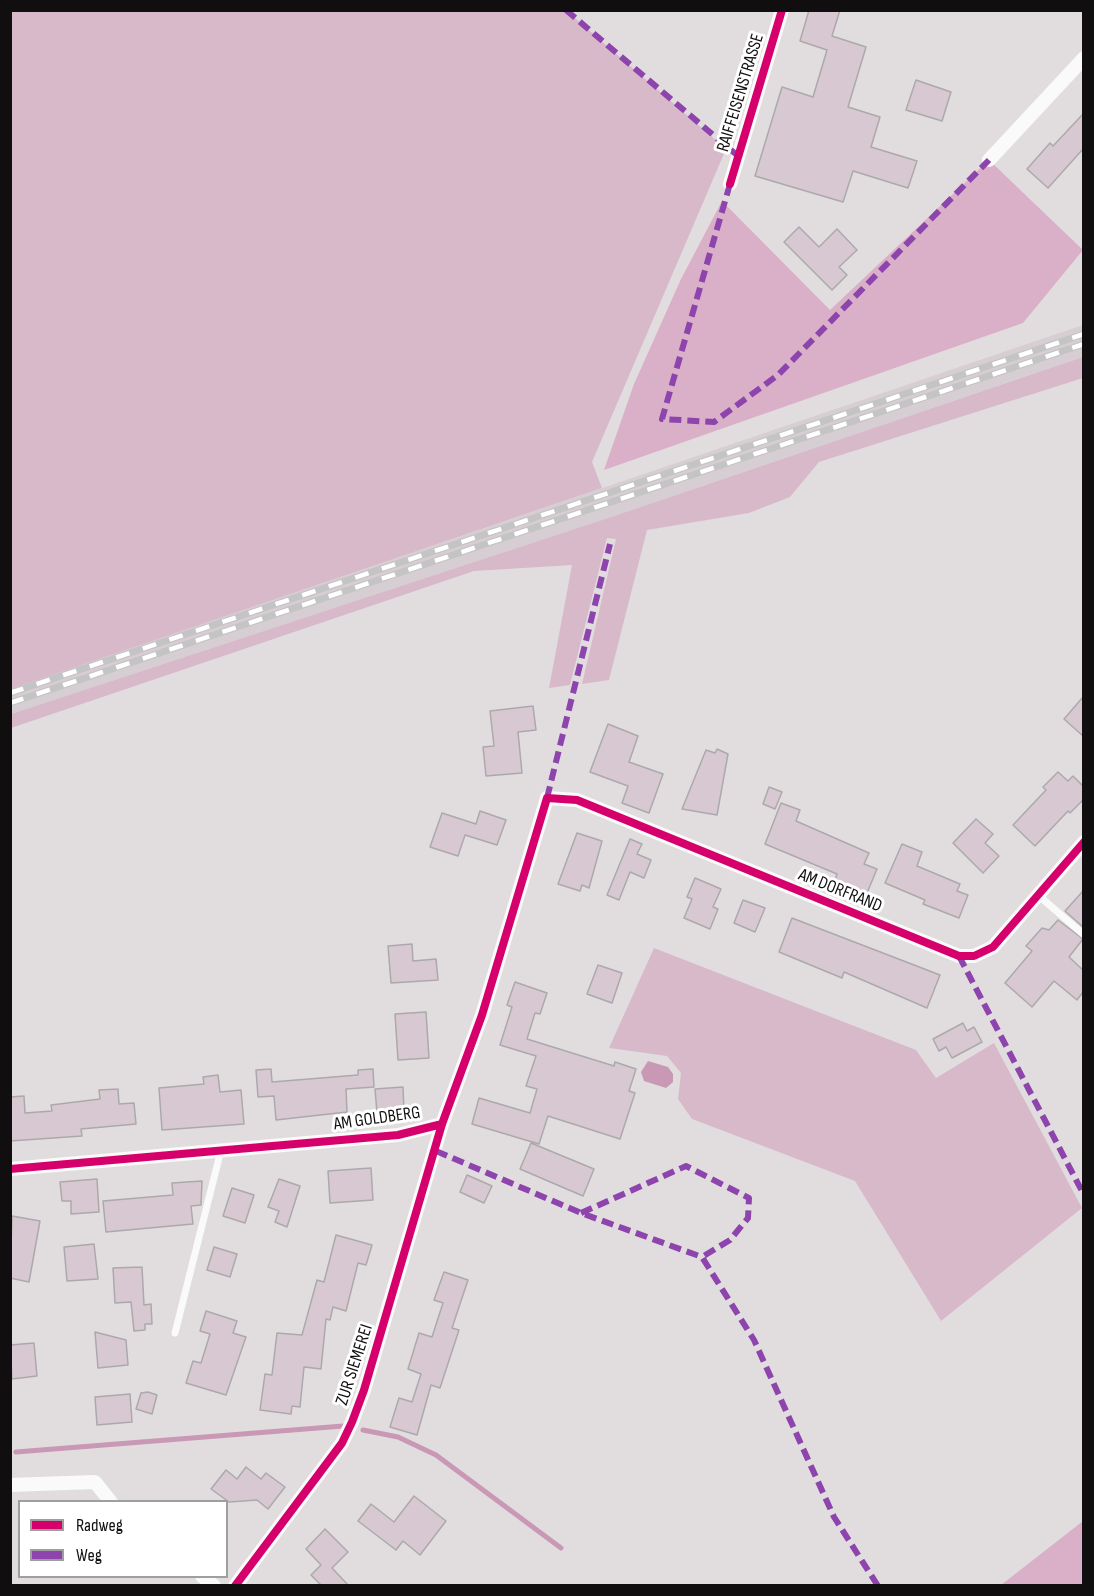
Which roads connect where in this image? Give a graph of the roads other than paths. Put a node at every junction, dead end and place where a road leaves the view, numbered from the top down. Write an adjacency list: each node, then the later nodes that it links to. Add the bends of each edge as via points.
1 (782, 10): 4 (street, RAIFFEISENSTRASSE)
2 (1083, 58): 3 (street)
3 (989, 160)
4 (730, 184)
5 (547, 798): 7 (street, AM DORFRAND, via 577,800 959,956 974,956 993,947); 9 (street, AM GOLDBERG, via 483,1014)
6 (1083, 842): 7 (street, AM DORFRAND)
7 (1038, 895): 8 (lane)
8 (1083, 934)
9 (442, 1124): 10 (street, AM GOLDBERG, via 398,1135); 15 (street, ZUR SIEMEREI, via 352,1422 336,1451)
10 (221, 1150): 11 (street, AM GOLDBERG); 12 (lane)
11 (10, 1169)
12 (175, 1333)
13 (10, 1485): 14 (street, via 95,1482)
14 (109, 1500)
15 (235, 1586)

